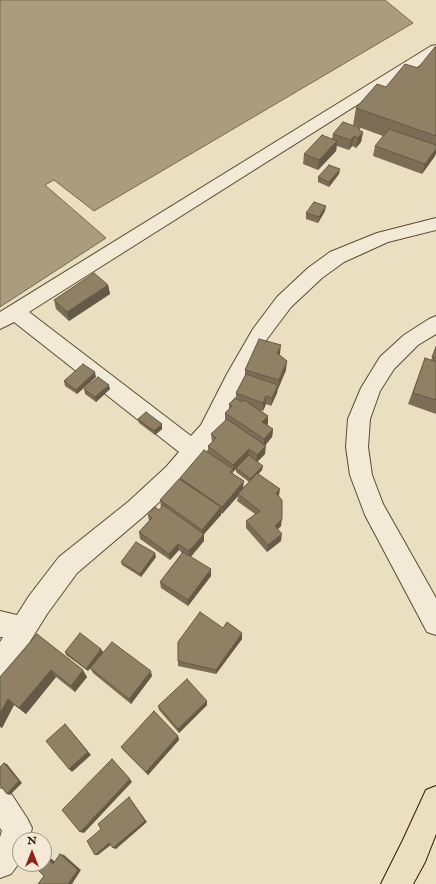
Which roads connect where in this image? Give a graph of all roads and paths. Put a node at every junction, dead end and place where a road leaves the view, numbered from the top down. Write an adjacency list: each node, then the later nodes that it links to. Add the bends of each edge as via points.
1 (436, 49): 3 (street)
2 (436, 224): 5 (street, via 383,237 337,257 315,273 284,302 260,334 209,431)
3 (7, 317): 5 (street)
4 (436, 324): 6 (street, via 411,340 387,363 371,388 359,419 357,447 361,475 373,508)
5 (194, 450): 7 (street, via 174,474 136,509 68,565 38,605)
6 (436, 623)
7 (11, 627): 8 (street)
8 (0, 666)
9 (436, 800): 12 (main road, via 414,851)
10 (0, 802): 11 (street, via 17,828 12,848)
11 (0, 863)
12 (396, 884)

